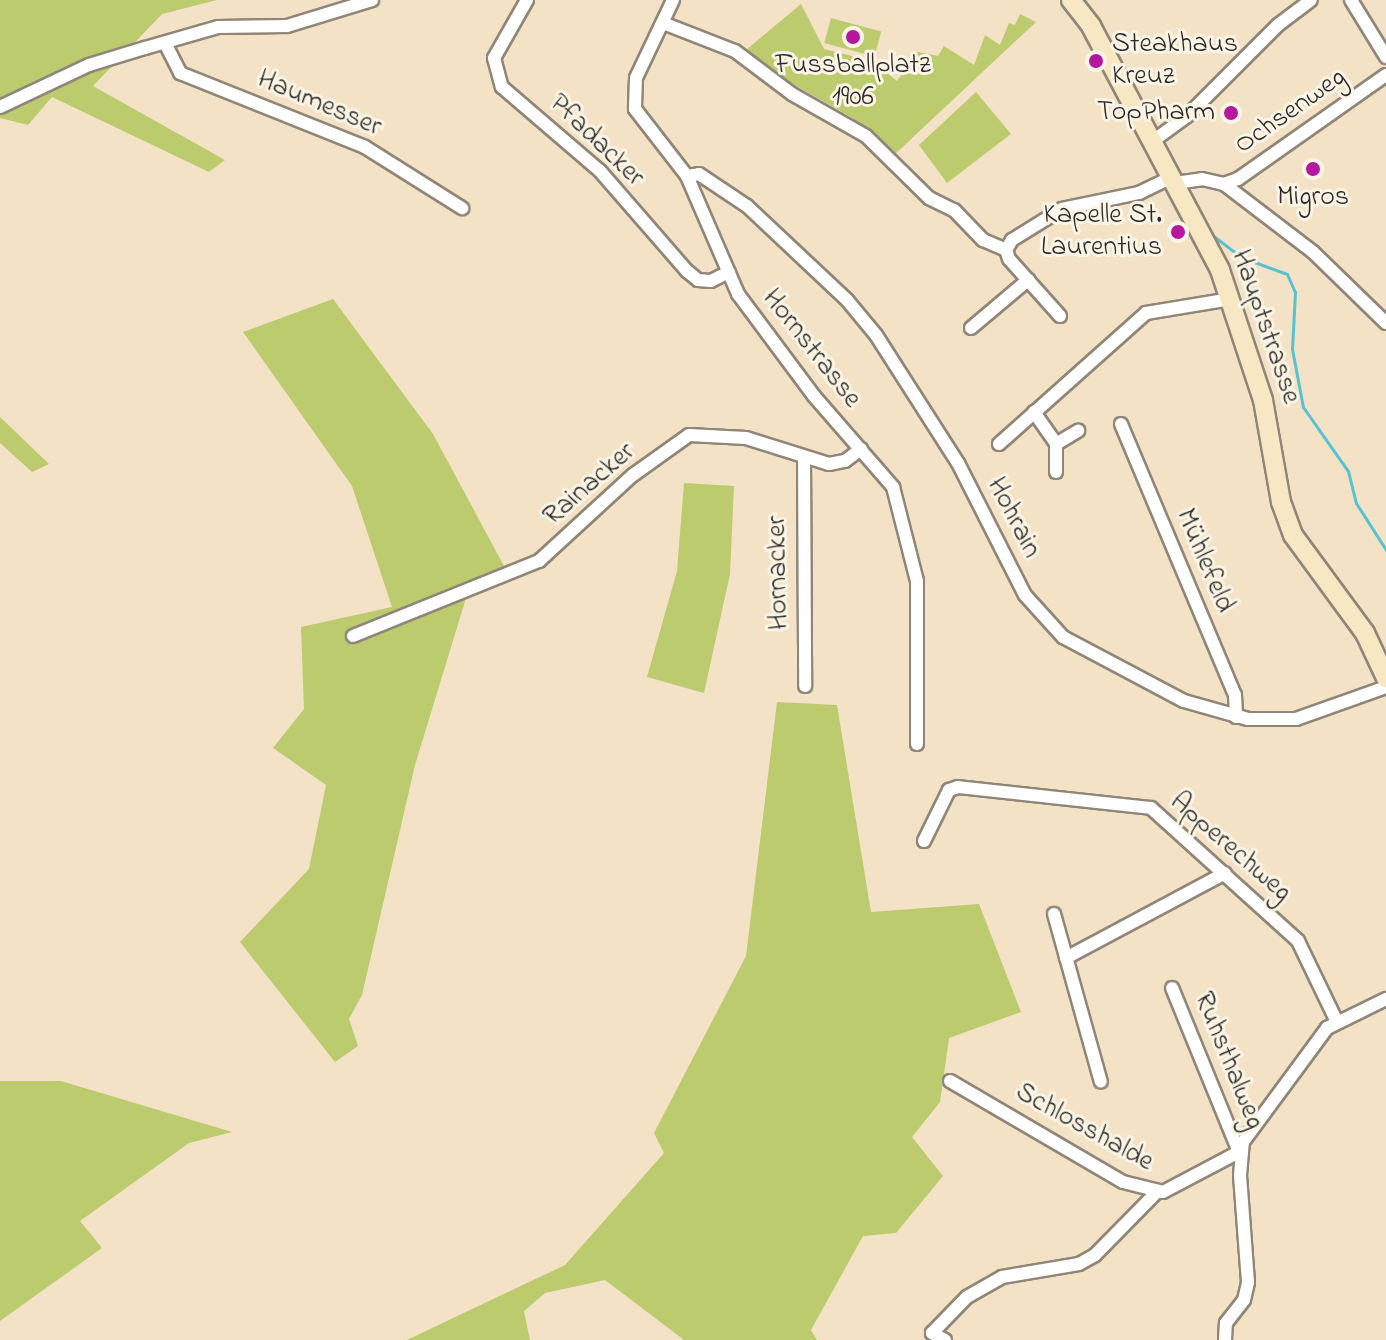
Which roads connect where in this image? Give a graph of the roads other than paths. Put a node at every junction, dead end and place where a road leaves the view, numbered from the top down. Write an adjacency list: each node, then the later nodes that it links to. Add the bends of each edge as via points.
1 (372, 0): 8 (street, via 287,26 218,27)
2 (527, 0): 18 (street, Pfadacker, via 494,58 502,87 600,171 698,280 711,281)
3 (673, 0): 7 (street, Hornstrasse)
4 (1071, 0): 12 (main road, Hauptstrasse, via 1091,26)
5 (1311, 0): 12 (street)
6 (1351, 0): 9 (street)
7 (663, 23): 13 (street, Hornstrasse, via 636,78 635,109); 17 (street, via 735,51 792,94 866,136 921,191 954,210 983,240)
8 (165, 43): 11 (street, via 89,65); 16 (street, Haumesser, via 180,73 365,147)
9 (1386, 57)
10 (1386, 75): 15 (street, Ochsenweg)
11 (0, 107)
12 (1153, 141): 14 (main road, Hauptstrasse)
13 (687, 176): 18 (street, Hornstrasse); 36 (street, Hohrain, via 699,174 747,206 847,300 876,335 958,463 1025,595 1053,627 1184,701)
14 (1173, 180): 15 (street, Ochsenweg); 17 (street, via 1062,209 1012,240); 20 (main road, Hauptstrasse)
15 (1224, 184): 22 (street, via 1313,252)
16 (462, 208)
17 (1006, 250): 19 (street)
18 (729, 272): 29 (street, Hornstrasse, via 770,339)
19 (1028, 280): 21 (street); 23 (street)
20 (1231, 299): 24 (street, via 1146,313); 33 (main road, Hauptstrasse, via 1266,413 1286,519 1297,543 1365,633)
21 (1060, 316)
22 (1386, 323)
23 (971, 328)
24 (1034, 412): 27 (street); 28 (street)
25 (1121, 424): 36 (street, Mühlefeld, via 1235,695)
26 (1078, 431): 28 (street)
27 (999, 444)
28 (1056, 444): 31 (street)
29 (861, 449): 30 (street, Rainacker, via 845,461 829,464); 37 (street, Hornstrasse, via 893,487 917,581)
30 (804, 458): 32 (street, Rainacker, via 746,438 689,435 633,475 539,561); 34 (street, Hornacker)
31 (1056, 472)
32 (353, 636)
33 (1386, 678)
34 (805, 686)
35 (1386, 687): 36 (street, Hohrain, via 1296,719)
36 (1236, 717)
37 (917, 744)
38 (924, 841): 39 (street, Apperechweg, via 949,790 958,787 1135,805 1165,818)
39 (1225, 873): 41 (street); 44 (street, Apperechweg, via 1302,948)
40 (1054, 914): 41 (street)
41 (1066, 958): 46 (street)
42 (1172, 988): 47 (street, Ruhsthalweg)
43 (1386, 999): 44 (street)
44 (1336, 1020): 47 (street)
45 (950, 1081): 48 (street, Schlosshalde, via 1123,1182)
46 (1101, 1082)
47 (1239, 1152): 48 (street, Schlosshalde); 50 (street, Ruhsthalweg, via 1248,1282 1244,1300 1226,1323)
48 (1156, 1193): 49 (street, via 1095,1255 1079,1264 988,1284 932,1333)
49 (945, 1340)
50 (1225, 1340)

